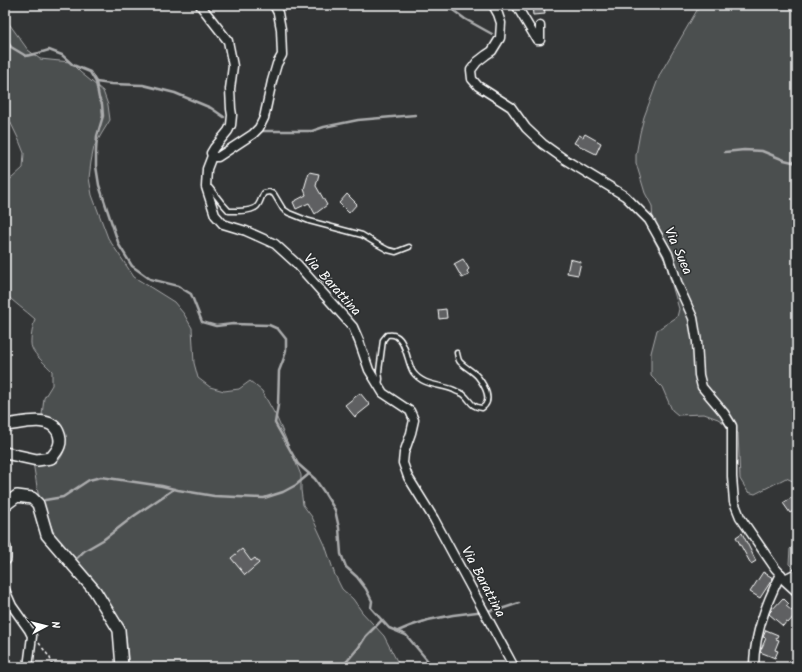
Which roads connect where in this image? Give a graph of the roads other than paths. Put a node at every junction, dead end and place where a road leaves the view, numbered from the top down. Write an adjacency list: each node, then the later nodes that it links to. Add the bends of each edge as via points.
1 (200, 5): 6 (street, Via Barattina, via 228,41 233,66 230,89 231,125 214,148)
2 (274, 5): 6 (street, via 281,29 282,55 272,81 264,118 259,128 246,139 218,157)
3 (492, 5): 17 (street, Via Suea, via 501,24 500,38 492,50 471,70 472,79 478,86 511,107 526,128 543,144 625,196 649,220 668,254 693,318 702,387 732,426 734,502 740,517 774,568)
4 (516, 5): 5 (street, via 537,40 540,40)
5 (540, 26)
6 (212, 156): 7 (street, Via Barattina, via 207,168)
7 (206, 187): 8 (lane, via 210,188 229,211 256,208 264,193 269,192 274,194 283,209 309,221 362,235 388,250 396,252); 10 (street, Via Barattina, via 215,215 223,224 274,244 297,264 353,327 369,370)
8 (410, 247)
9 (457, 353): 10 (lane, via 459,361 478,378 485,389 488,399 482,408 472,406 463,394 450,388 426,383 419,378 413,371 400,339 394,335 387,335 383,340)
10 (379, 386): 22 (street, Via Barattina, via 383,393 410,411 414,420 403,463 408,477 434,519)
11 (5, 425): 12 (street, via 34,421 48,423 57,430 61,438 58,449 51,458 37,460)
12 (5, 453)
13 (5, 505): 21 (street, via 17,496 32,498 38,504 47,535 95,591 119,630)
14 (5, 548): 15 (street)
15 (5, 559)
16 (797, 576): 17 (street)
17 (783, 577): 19 (street); 23 (street, via 771,594 763,613)
18 (5, 590): 20 (street, via 12,606 32,636)
19 (797, 590)
20 (28, 667)
21 (122, 667)
22 (514, 667)
23 (754, 667)

